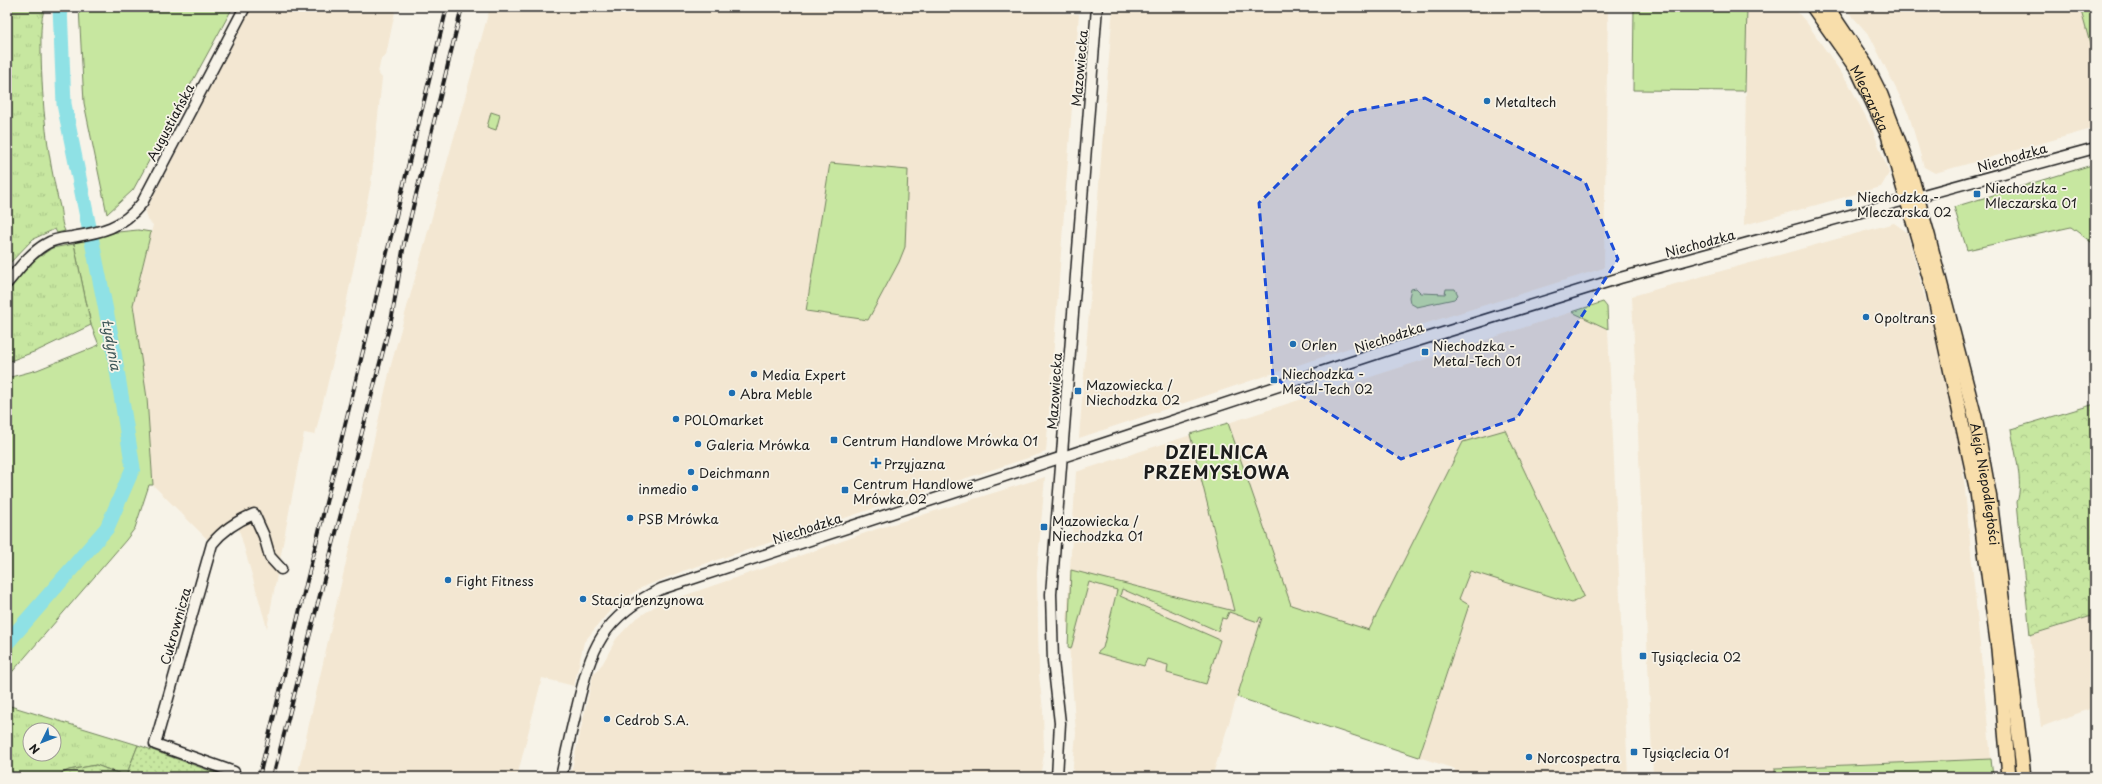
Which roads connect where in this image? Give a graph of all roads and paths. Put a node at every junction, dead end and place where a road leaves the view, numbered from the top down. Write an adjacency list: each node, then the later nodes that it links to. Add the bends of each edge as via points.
1 (245, 7): 8 (street, Augustiańska, via 142,203 126,221 100,232 46,243)
2 (1090, 7): 3 (street)
3 (1097, 7): 9 (street, Mazowiecka)
4 (1813, 7): 7 (main road, Mleczarska, via 1841,44 1872,100)
5 (1827, 7): 7 (main road, Mleczarska, via 1866,65 1881,95 1896,131)
6 (2095, 148): 7 (street, Niechodzka)
7 (1912, 198): 9 (street, Niechodzka, via 1614,280 1388,350); 14 (main road, Aleja Niepodległości, via 1977,492 1998,649); 15 (main road, Aleja Niepodległości, via 1975,417 1990,498)
8 (7, 283)
9 (1062, 459): 12 (street, Niechodzka, via 661,589 641,599 619,616 598,642 591,656); 13 (street, Mazowiecka, via 1052,594 1053,661 1060,722)
10 (281, 569): 11 (street, Cukrownicza, via 270,557 254,514 241,519 220,534 212,544 155,744)
11 (234, 772)
12 (560, 777)
13 (1057, 777)
14 (2009, 777)
15 (2024, 777)

